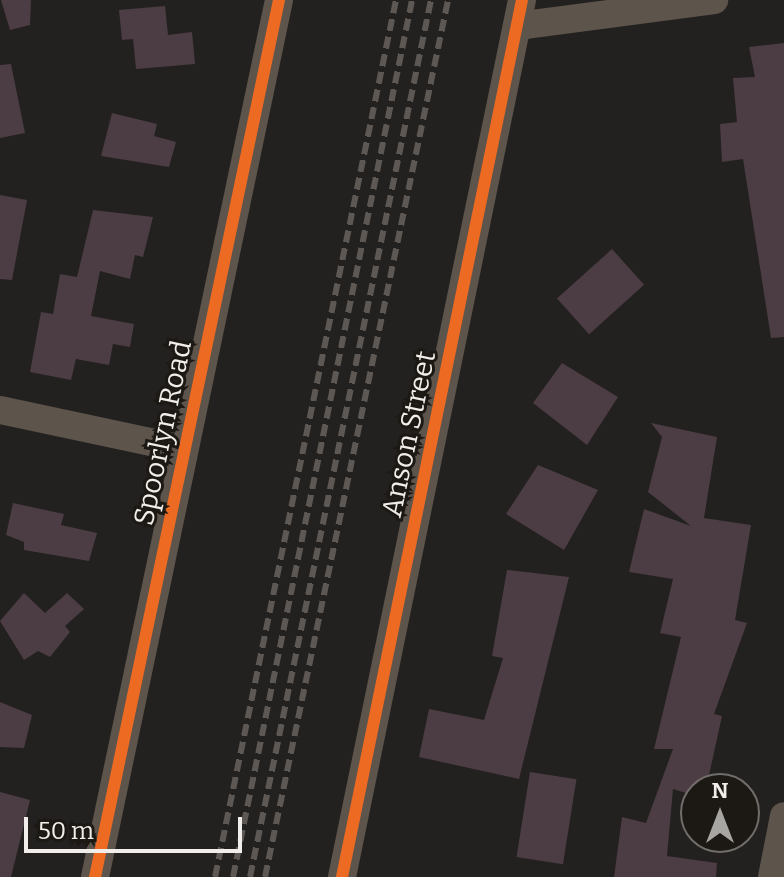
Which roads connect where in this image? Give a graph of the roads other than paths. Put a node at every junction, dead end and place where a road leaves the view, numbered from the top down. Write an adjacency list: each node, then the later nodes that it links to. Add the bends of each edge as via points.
1 (279, 0): 7 (street, Spoorlyn Road)
2 (580, 0): 4 (street)
3 (714, 0): 4 (street)
4 (624, 12): 5 (street)
5 (519, 13): 10 (street, Anson Street)
6 (0, 410): 7 (street)
7 (184, 449): 9 (street, Spoorlyn Road)
8 (784, 816): 11 (street)
9 (95, 877)
10 (342, 877)
11 (772, 877)

